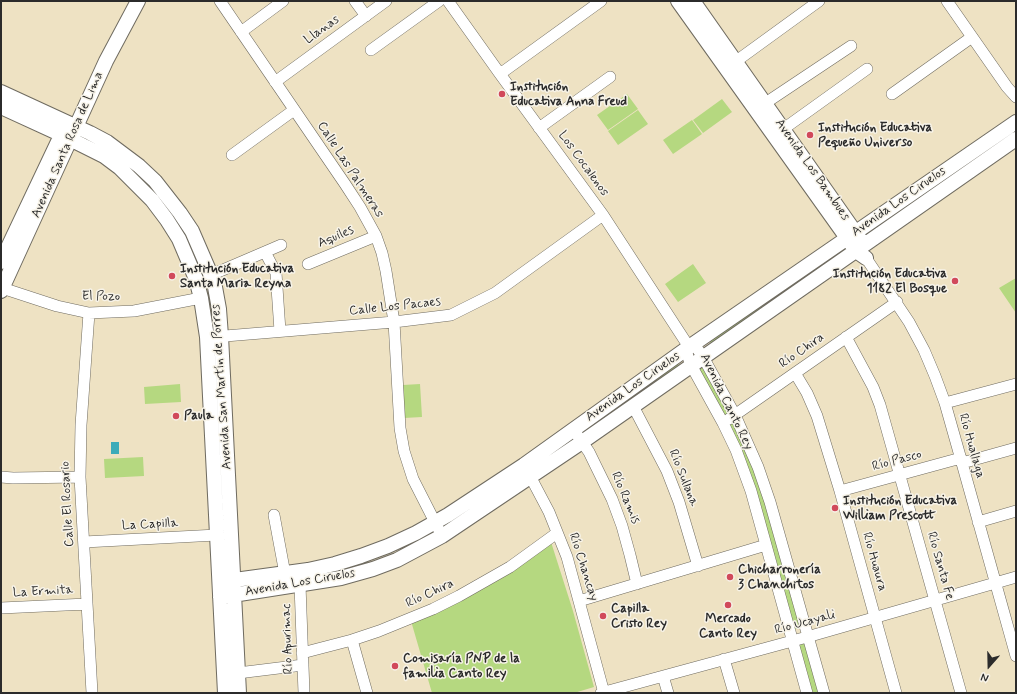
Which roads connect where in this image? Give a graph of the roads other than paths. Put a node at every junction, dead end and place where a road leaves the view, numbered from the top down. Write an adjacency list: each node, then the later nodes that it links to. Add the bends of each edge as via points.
1 (128, 1): 33 (main road, Avenida Santa Rosa de Lima, via 97,56)
2 (138, 1): 33 (main road, Avenida Santa Rosa de Lima)
3 (220, 1): 15 (street, Calle Las Palmeras)
4 (284, 1): 15 (street)
5 (355, 1): 14 (street)
6 (386, 1): 14 (street, Llanas)
7 (440, 1): 18 (street)
8 (448, 1): 21 (street, Los Cocalenos)
9 (601, 1): 21 (street)
10 (678, 1): 28 (main road, Avenida Los Bambues)
11 (692, 1): 19 (main road, Avenida Los Bambues)
12 (819, 1): 19 (street)
13 (947, 1): 16 (street)
14 (366, 16): 23 (street, Llanas)
15 (241, 32): 23 (street, Calle Las Palmeras)
16 (972, 37): 25 (street); 26 (street)
17 (852, 46): 28 (street)
18 (371, 50)
19 (735, 62): 28 (main road, Avenida Los Bambues)
20 (867, 69): 32 (street)
21 (500, 74): 31 (street, Los Cocalenos)
22 (610, 78): 31 (street)
23 (275, 82): 29 (street, Calle Las Palmeras)
24 (1, 92): 33 (main road, Avenida San Martín de Porres)
25 (892, 94)
26 (1016, 97)
27 (1, 107): 33 (main road, Avenida San Martín de Porres)
28 (760, 107): 32 (main road, Avenida Los Bambues); 40 (main road, Avenida Los Bambues)
29 (294, 110): 35 (street); 41 (street, Calle Las Palmeras, via 360,207)
30 (1016, 122): 40 (main road, Avenida Los Ciruelos)
31 (539, 128): 38 (street, Los Cocalenos)
32 (782, 130): 40 (main road, Avenida Los Bambues)
33 (69, 131): 36 (main road, Avenida San Martín de Porres, via 107,142 155,181); 37 (main road, Avenida San Martín de Porres, via 120,168); 46 (main road, Avenida Santa Rosa de Lima); 49 (main road, Avenida Santa Rosa de Lima)
34 (1016, 139): 44 (main road, Avenida Los Ciruelos)
35 (232, 155)
36 (168, 196): 37 (main road); 39 (main road, Avenida San Martín de Porres)
37 (156, 205): 42 (main road, Avenida San Martín de Porres)
38 (602, 215): 53 (street, Calle Los Pacaes, via 495,293 451,315); 58 (street, Los Cocalenos)
39 (192, 231): 42 (main road); 48 (main road, Avenida San Martín de Porres)
40 (851, 235): 44 (main road, Avenida Los Bambues); 58 (main road, Avenida Los Ciruelos)
41 (376, 236): 47 (street, Aquiles); 53 (street, Calle Las Palmeras, via 386,271)
42 (179, 239): 50 (main road, Avenida San Martín de Porres)
43 (282, 245): 45 (street)
44 (862, 251): 51 (street, Río Huallaga); 59 (main road, Avenida Los Ciruelos)
45 (265, 252): 48 (street); 54 (street, via 276,273)
46 (1, 262)
47 (308, 264)
48 (211, 275): 55 (main road, Avenida San Martín de Porres, via 219,309)
49 (2, 290): 52 (street, El Pozo)
50 (201, 298): 52 (street, El Pozo, via 134,311); 56 (main road, Avenida San Martín de Porres)
51 (897, 302): 57 (street, Río Chira); 64 (street, Río Huallaga, via 924,350)
52 (89, 313): 76 (street, Calle El Rosario, via 80,425)
53 (394, 322): 54 (street, Calle Los Pacaes); 80 (street, Calle Las Palmeras, via 400,428 404,451 413,479)
54 (280, 331): 55 (street, Calle Los Pacaes)
55 (221, 336): 56 (street, Calle Los Pacaes); 61 (main road, Avenida San Martín de Porres)
56 (207, 337): 61 (main road, Avenida San Martín de Porres)
57 (846, 337): 62 (street, Río Chira); 73 (street, Río Santa Fe, via 873,387)
58 (689, 347): 59 (street, Avenida Canto Rey, via 696,347); 60 (street, Avenida Canto Rey, via 687,354); 68 (main road, Avenida Los Ciruelos)
59 (703, 357): 60 (main road, Avenida Los Ciruelos); 66 (street, Avenida Canto Rey)
60 (691, 366): 65 (main road, Avenida Los Ciruelos); 67 (street, Avenida Canto Rey)
61 (216, 371): 70 (main road, Avenida San Martín de Porres)
62 (795, 373): 66 (street, Río Chira); 77 (street, Río Huaura, via 818,416)
63 (1016, 384): 64 (street)
64 (945, 403): 72 (street, Río Huallaga)
65 (633, 406): 69 (main road, Avenida Los Ciruelos); 87 (street, Río Sullana, via 667,471)
66 (735, 415): 67 (street, Río Chira); 100 (street, Avenida Canto Rey, via 770,502)
67 (723, 423): 86 (street, Avenida Canto Rey, via 745,475)
68 (573, 428): 69 (street, Río Ramis); 80 (main road, Avenida Los Ciruelos, via 524,465)
69 (582, 442): 74 (main road, Avenida Los Ciruelos); 92 (street, Río Ramis, via 612,499)
70 (220, 443): 83 (main road, Avenida San Martín de Porres); 90 (main road, Avenida San Martín de Porres)
71 (1016, 448): 72 (street, Río Pasco)
72 (961, 460): 73 (street, Río Pasco); 81 (street, Río Huallaga)
73 (900, 474): 77 (street, Río Pasco); 95 (street, Río Santa Fe)
74 (530, 476): 82 (street, Río Chancay); 84 (main road, Avenida Los Ciruelos)
75 (1, 477): 76 (street)
76 (80, 477): 85 (street, Calle El Rosario)
77 (840, 491): 99 (street, Río Huaura)
78 (1016, 511): 81 (street)
79 (274, 515): 88 (street)
80 (435, 522): 84 (street, Calle Las Palmeras); 88 (main road, Avenida Los Ciruelos, via 388,546 361,556)
81 (978, 522): 91 (street, Río Huallaga)
82 (558, 533): 96 (street, Río Chancay); 101 (street, Río Chira, via 460,596 407,620)
83 (217, 535): 85 (street, La Capilla); 90 (main road, Avenida San Martín de Porres)
84 (442, 536): 93 (main road, Avenida Los Ciruelos, via 373,569)
85 (84, 542): 97 (street, Calle El Rosario)
86 (766, 545): 87 (street); 102 (street, Avenida Canto Rey)
87 (698, 566): 92 (street)
88 (285, 574): 90 (main road, Avenida Los Ciruelos)
89 (1016, 577): 91 (street, Río Ucayali)
90 (226, 581): 94 (main road, Avenida San Martín de Porres)
91 (996, 583): 95 (street, Río Ucayali); 103 (street, Río Huallaga)
92 (637, 584): 96 (street)
93 (300, 585): 94 (main road, Avenida Los Ciruelos); 105 (street, Río Apurimac)
94 (227, 596): 107 (main road, Avenida San Martín de Porres); 110 (main road, Avenida San Martín de Porres)
95 (935, 600): 99 (street, Río Ucayali); 120 (street, Río Santa Fe)
96 (579, 601): 114 (street, Río Chancay)
97 (87, 604): 98 (street, La Ermita); 109 (street, Calle El Rosario)
98 (1, 608)
99 (875, 617): 100 (street, Río Ucayali); 119 (street, Río Huaura)
100 (807, 637): 102 (street, Río Ucayali); 118 (street, Avenida Canto Rey)
101 (352, 640): 105 (street, Río Chira); 113 (street)
102 (793, 640): 106 (street, Río Ucayali); 117 (street, Avenida Canto Rey)
103 (1014, 641): 104 (street, Río Huallaga)
104 (1016, 656)
105 (302, 659): 107 (street, Río Chira); 112 (street, Río Apurimac)
106 (724, 659): 108 (street, Río Ucayali); 116 (street)
107 (238, 673): 111 (main road, Avenida San Martín de Porres)
108 (664, 676): 114 (street, Río Ucayali); 115 (street)
109 (92, 693)
110 (225, 693)
111 (239, 693)
112 (304, 693)
113 (367, 693)
114 (603, 693)
115 (668, 693)
116 (734, 693)
117 (808, 693)
118 (824, 693)
119 (896, 693)
120 (961, 693)

